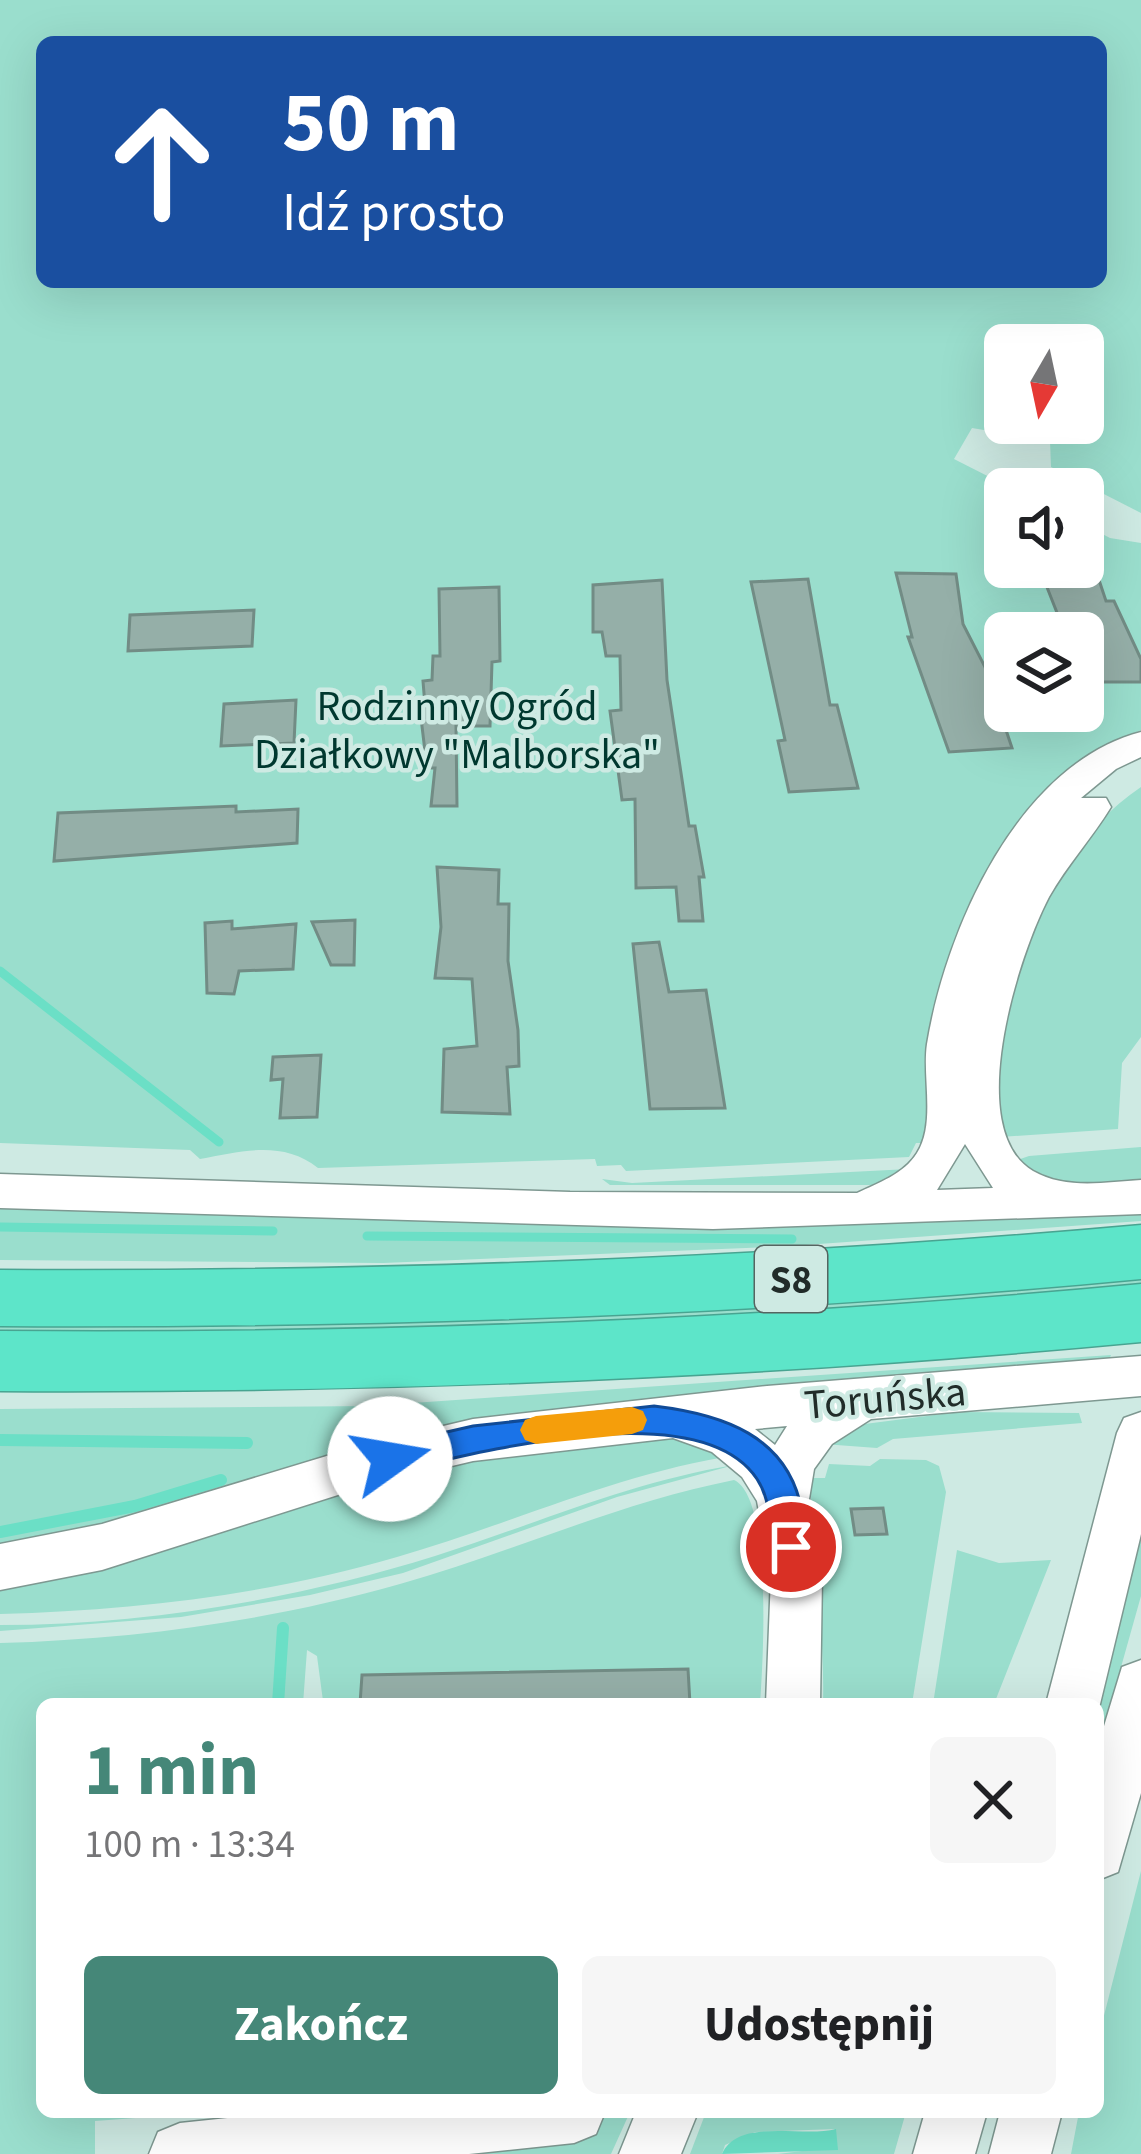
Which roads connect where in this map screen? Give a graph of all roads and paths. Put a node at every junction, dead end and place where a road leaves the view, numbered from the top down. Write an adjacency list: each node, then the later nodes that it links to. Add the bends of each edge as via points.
1 (1141, 743): 6 (street, via 1085,778 1014,861 958,988 940,1153 920,1181)
2 (1141, 771): 5 (street, via 1094,807 1035,886 1002,957 983,1036 979,1132 986,1151 1027,1188)
3 (0, 1191): 6 (street, via 655,1213)
4 (1141, 1197): 5 (street)
5 (1079, 1202): 6 (street)
6 (854, 1211)
7 (1141, 1252): 8 (highway, S8, via 612,1289)
8 (0, 1298)
9 (1141, 1313): 10 (highway, Toruńska / S8, via 587,1352)
10 (0, 1361)
11 (1141, 1376): 12 (street, Toruńska)
12 (882, 1397): 13 (street, Toruńska); 15 (street, via 810,1430 791,1461)
13 (637, 1420): 15 (street, via 736,1438 769,1468); 16 (street, Toruńska, via 417,1452 102,1547)
14 (1141, 1433): 19 (street)
15 (784, 1502): 18 (street)
16 (0, 1567)
17 (1141, 1685): 20 (street)
18 (793, 1698)
19 (1074, 1698)
20 (1104, 1829)
21 (518, 2118): 24 (street)
22 (665, 2118): 25 (street)
23 (954, 2118): 26 (street)
24 (180, 2154)
25 (650, 2154)
26 (944, 2154)

